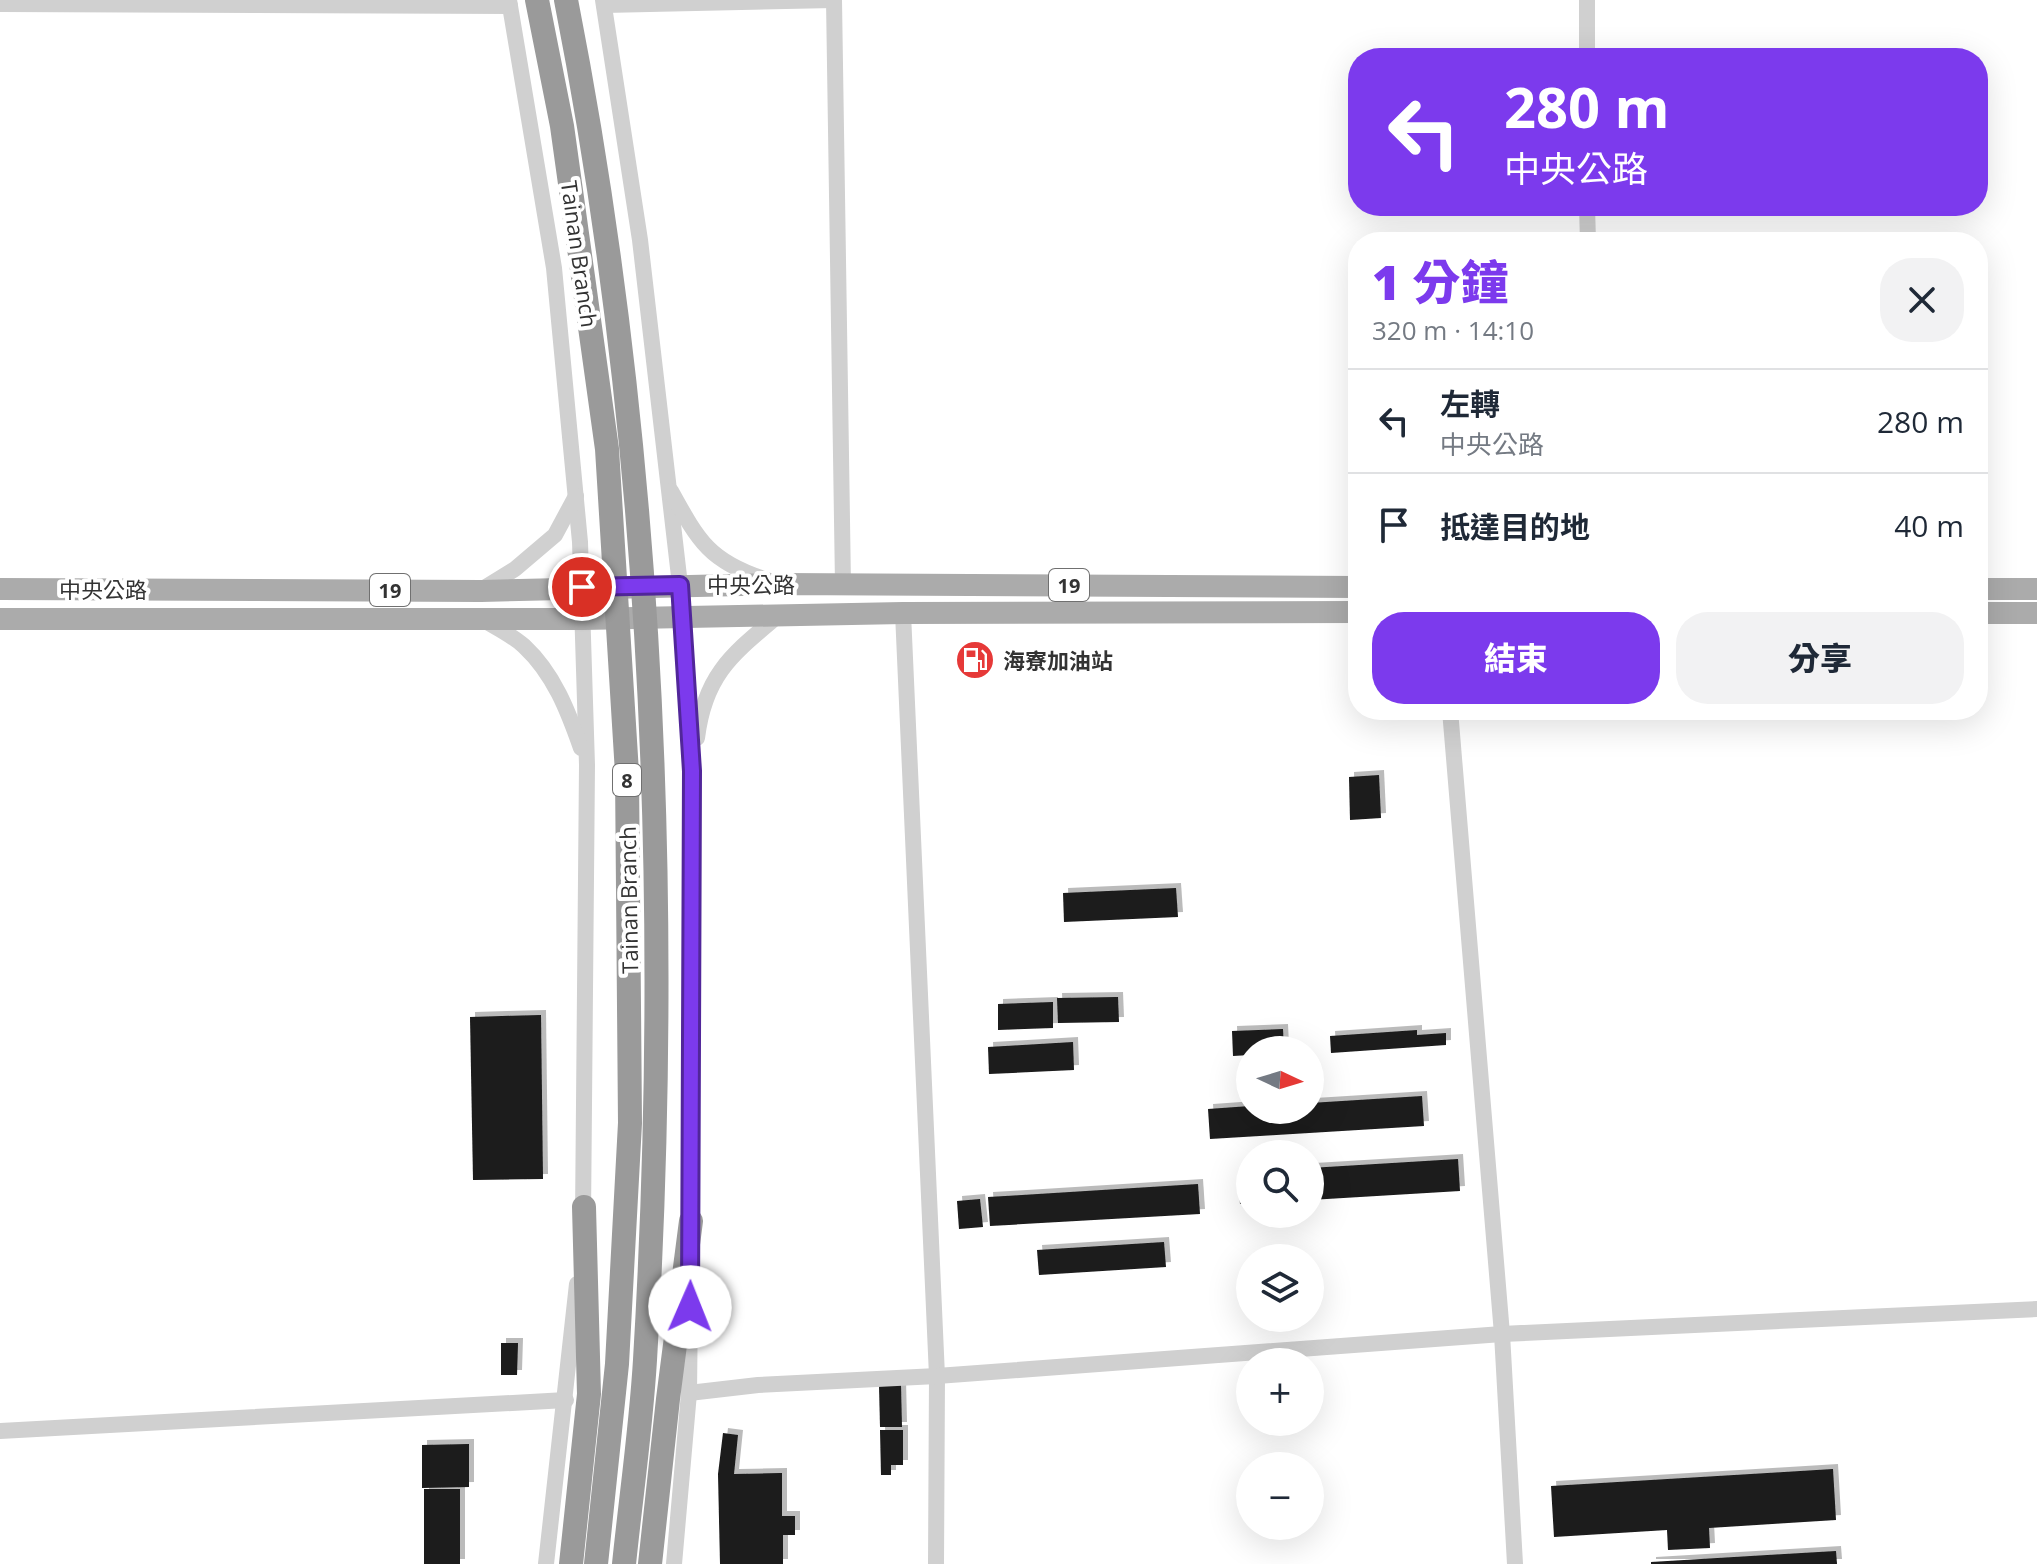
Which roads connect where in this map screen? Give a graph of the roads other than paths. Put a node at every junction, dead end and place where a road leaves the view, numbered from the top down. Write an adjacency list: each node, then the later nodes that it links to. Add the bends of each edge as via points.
1 (537, 0): 43 (highway, Tainan Branch / 8, bridge, via 562,126 607,449 627,773 630,1123 617,1364)
2 (566, 0): 44 (highway, Tainan Branch / 8, bridge, via 589,116 633,446 655,774 656,1126 644,1364)
3 (834, 0): 5 (street); 13 (street)
4 (1587, 0): 8 (street)
5 (603, 2): 9 (street, via 640,240)
6 (510, 3): 7 (street); 10 (street, via 554,268)
7 (0, 4)
8 (1587, 48)
9 (667, 483): 11 (street, via 709,549 727,565); 12 (street)
10 (577, 495): 14 (street); 19 (street, via 555,535)
11 (780, 584): 12 (main road, 中央公路 / 19); 13 (main road, 中央公路 / 19)
12 (680, 585): 14 (main road, 中央公路 / 19); 26 (street)
13 (843, 585): 15 (main road, 中央公路 / 19)
14 (582, 587): 19 (main road, 中央公路 / 19); 28 (street)
15 (1348, 587)
16 (0, 589): 19 (main road, 中央公路 / 19)
17 (1988, 589): 18 (main road)
18 (2037, 589)
19 (481, 591)
20 (1348, 612): 21 (main road, 中央公路 / 19)
21 (903, 613): 24 (main road, 中央公路 / 19); 36 (street)
22 (1988, 613): 23 (main road)
23 (2037, 613)
24 (780, 614): 26 (main road, 中央公路 / 19); 31 (street, via 725,662 699,719)
25 (480, 618): 27 (main road, 中央公路 / 19); 28 (main road, 中央公路 / 19); 30 (street, via 522,644 540,664 564,700)
26 (682, 618): 28 (main road, 中央公路 / 19); 31 (street)
27 (0, 619)
28 (583, 619): 30 (street)
29 (1451, 720): 35 (street)
30 (587, 765): 32 (street)
31 (692, 771): 33 (street)
32 (584, 1207): 38 (street); 42 (highway, via 589,1394)
33 (691, 1221): 37 (street); 40 (highway)
34 (2037, 1309): 35 (street)
35 (1502, 1334): 36 (street); 47 (street)
36 (937, 1376): 37 (street); 46 (street)
37 (689, 1393): 45 (street)
38 (566, 1400): 39 (street); 41 (street)
39 (0, 1431)
40 (651, 1554)
41 (546, 1564)
42 (571, 1564)
43 (596, 1564)
44 (624, 1564)
45 (674, 1564)
46 (936, 1564)
47 (1515, 1564)

